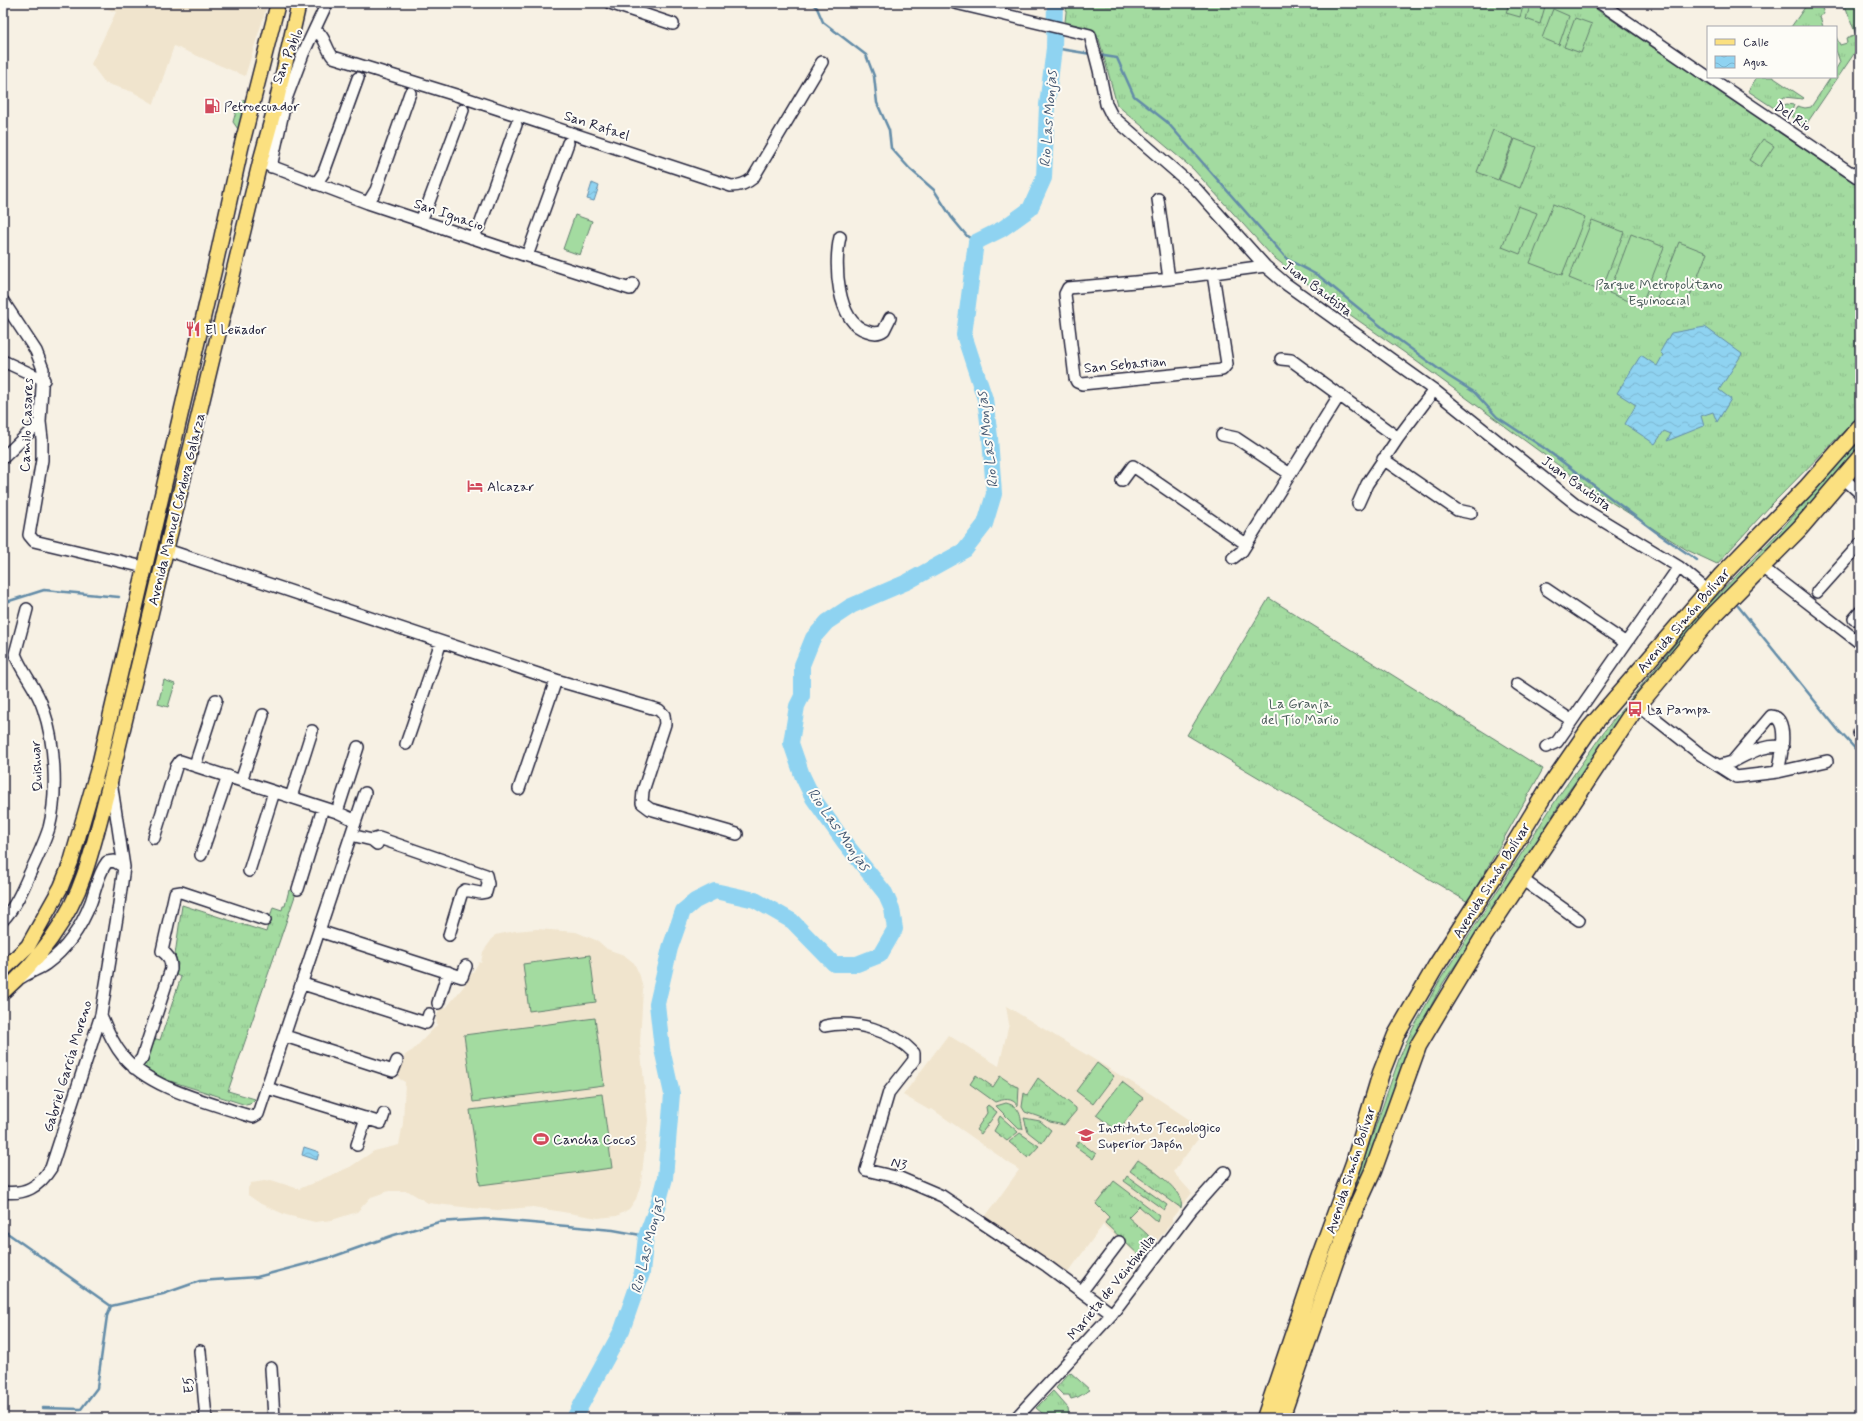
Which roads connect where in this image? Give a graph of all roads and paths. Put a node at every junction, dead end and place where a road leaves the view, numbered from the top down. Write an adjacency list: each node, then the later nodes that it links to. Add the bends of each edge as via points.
1 (278, 3): 14 (main road, Avenida Manuel Córdova Galarza)
2 (299, 3): 15 (main road, Avenida Manuel Córdova Galarza)
3 (327, 3): 8 (street, San Pablo)
4 (610, 3): 7 (street)
5 (955, 3): 28 (street, Juan Bautista, via 1090,36 1106,104 1112,116 1196,189)
6 (1600, 3): 10 (street, Del Rio)
7 (673, 24)
8 (313, 33): 9 (street, San Rafael, via 320,34 333,57 731,186 746,184 753,178); 15 (street, San Pablo)
9 (822, 62)
10 (1707, 76)
11 (358, 78): 21 (street, via 324,172)
12 (1709, 78): 20 (street, Del Rio)
13 (410, 93): 23 (street, via 376,190)
14 (254, 98): 15 (main road); 56 (main road, Avenida Manuel Córdova Galarza)
15 (281, 102): 19 (main road, Avenida Manuel Córdova Galarza)
16 (463, 110): 24 (street)
17 (516, 125): 26 (street, via 480,225)
18 (568, 143): 27 (street)
19 (266, 164): 21 (street, San Ignacio); 54 (main road, Avenida Manuel Córdova Galarza)
20 (1860, 180)
21 (316, 184): 23 (street, San Ignacio)
22 (1158, 199): 30 (street)
23 (368, 203): 24 (street, San Ignacio)
24 (421, 220): 26 (street, San Ignacio)
25 (840, 237): 33 (street, via 837,272 841,296 849,317 860,329 876,333 884,330)
26 (472, 238): 27 (street, San Ignacio)
27 (527, 256): 31 (street, San Ignacio)
28 (1264, 266): 29 (street, San Sebastian); 37 (street, Juan Bautista)
29 (1213, 274): 30 (street, San Sebastian); 30 (street, San Sebastian, via 1226,364 1222,370 1082,384 1077,382 1065,294 1068,288)
30 (1169, 279)
31 (632, 286)
32 (3, 301): 36 (street, Camilo Casares, via 36,351)
33 (890, 318)
34 (1281, 360): 38 (street, via 1291,360)
35 (3, 361): 36 (street)
36 (44, 380): 39 (street, Camilo Casares)
37 (1434, 390): 42 (street); 57 (street, Juan Bautista, via 1577,505)
38 (1340, 394): 42 (street); 46 (street)
39 (40, 422): 43 (street); 56 (street, Camilo Casares, via 42,460 29,535 31,538 38,542)
40 (1860, 427): 60 (highway, Avenida Simón Bolívar)
41 (1222, 436): 46 (street, via 1236,438)
42 (1398, 438): 45 (street)
43 (3, 458)
44 (1860, 458): 47 (highway, Avenida Simón Bolívar)
45 (1383, 459): 50 (street, via 1366,484); 51 (street, via 1457,510)
46 (1290, 474): 52 (street)
47 (1842, 477): 49 (street); 58 (highway, Avenida Simón Bolívar)
48 (1122, 481): 52 (street, via 1133,466)
49 (1860, 493)
50 (1358, 504)
51 (1471, 513)
52 (1246, 544): 55 (street)
53 (1860, 544): 61 (street)
54 (167, 550): 64 (main road, Avenida Manuel Córdova Galarza); 65 (street)
55 (1233, 558)
56 (144, 567): 63 (main road, Avenida Manuel Córdova Galarza)
57 (1679, 567): 60 (street, Juan Bautista); 66 (street)
58 (1763, 568): 67 (street); 71 (highway, Avenida Simón Bolívar, via 1711,618)
59 (1546, 589): 66 (street)
60 (1708, 590): 134 (highway, Avenida Simón Bolívar, via 1590,728 1546,792 1436,966 1396,1035)
61 (1817, 592)
62 (27, 609): 102 (street, Quishuar, via 15,654 36,691 51,739 52,810 49,828 40,852 14,905)
63 (132, 620): 64 (main road, via 138,627); 108 (main road, Avenida Manuel Córdova Galarza, via 99,765 71,862 61,887 28,946)
64 (148, 624): 85 (main road, Avenida Manuel Córdova Galarza)
65 (441, 642): 68 (street); 75 (street)
66 (1626, 643): 73 (street)
67 (1860, 643)
68 (556, 680): 87 (street); 94 (street, via 662,712 665,724 643,791 642,803 650,809)
69 (1517, 684): 73 (street)
70 (216, 700): 81 (street)
71 (1638, 705): 82 (street); 100 (highway, Avenida Simón Bolívar)
72 (263, 716): 86 (street)
73 (1571, 720): 77 (street, via 1557,742)
74 (312, 731): 90 (street)
75 (406, 744)
76 (358, 747): 92 (street)
77 (1546, 747)
78 (1783, 747): 80 (street, via 1764,747); 80 (street, via 1780,720 1776,716 1771,716); 83 (street)
79 (1827, 761): 83 (street)
80 (1732, 762): 82 (street)
81 (195, 765): 84 (street); 96 (street, via 180,761 177,763)
82 (1718, 766): 83 (street, via 1736,777)
83 (1778, 772)
84 (228, 776): 86 (street); 97 (street)
85 (111, 778): 98 (street, Gabriel García Moreno); 110 (main road, Avenida Manuel Córdova Galarza, via 84,876 72,905 46,945)
86 (241, 781): 88 (street)
87 (519, 789)
88 (274, 792): 90 (street); 99 (street)
89 (365, 793): 93 (street)
90 (291, 797): 91 (street)
91 (323, 808): 92 (street); 101 (street)
92 (338, 812): 93 (street)
93 (355, 822): 95 (street)
94 (737, 834)
95 (351, 835): 105 (street); 106 (street, via 372,840 378,845 480,879 487,877 486,892 462,892)
96 (154, 838)
97 (201, 855)
98 (124, 867): 110 (street, via 114,861 107,862 99,877 86,916 71,939 46,964); 115 (street, Gabriel García Moreno)
99 (249, 871)
100 (1522, 880): 104 (street); 135 (highway, Avenida Simón Bolívar, via 1484,936 1418,1046 1373,1171 1335,1262)
101 (298, 889)
102 (3, 920)
103 (266, 920): 119 (street, via 181,892 175,893 162,951 169,956 171,969 146,1049)
104 (1579, 920)
105 (319, 931): 109 (street); 111 (street)
106 (449, 935)
107 (466, 966): 109 (street, via 462,977)
108 (3, 970)
109 (448, 972): 113 (street)
110 (18, 978): 112 (main road, Avenida Manuel Córdova Galarza)
111 (302, 984): 114 (street, via 426,1024); 117 (street)
112 (3, 992)
113 (438, 1003)
114 (429, 1014)
115 (101, 1015): 119 (street, via 117,1048); 125 (street, Gabriel García Moreno, via 51,1168 39,1184 26,1191)
116 (825, 1026): 127 (street, N3, via 841,1024 870,1028 897,1040 914,1053 914,1060 889,1092 866,1170 900,1178 942,1196)
117 (285, 1036): 118 (street, via 394,1071); 120 (street)
118 (397, 1061)
119 (134, 1068): 120 (street, via 147,1077 185,1094 253,1116 258,1114)
120 (267, 1088): 122 (street)
121 (384, 1114): 122 (street, via 381,1123)
122 (366, 1118): 123 (street)
123 (357, 1145)
124 (1225, 1172): 128 (street, Marieta de Veintimilla, via 1192,1209)
125 (3, 1192)
126 (1119, 1242): 127 (street)
127 (1082, 1291): 128 (street, N3)
128 (1112, 1314): 133 (street, Marieta de Veintimilla)
129 (200, 1350): 131 (street, E5)
130 (271, 1368): 132 (street)
131 (206, 1418)
132 (274, 1418)
133 (1016, 1418)
134 (1265, 1418)
135 (1281, 1418)

